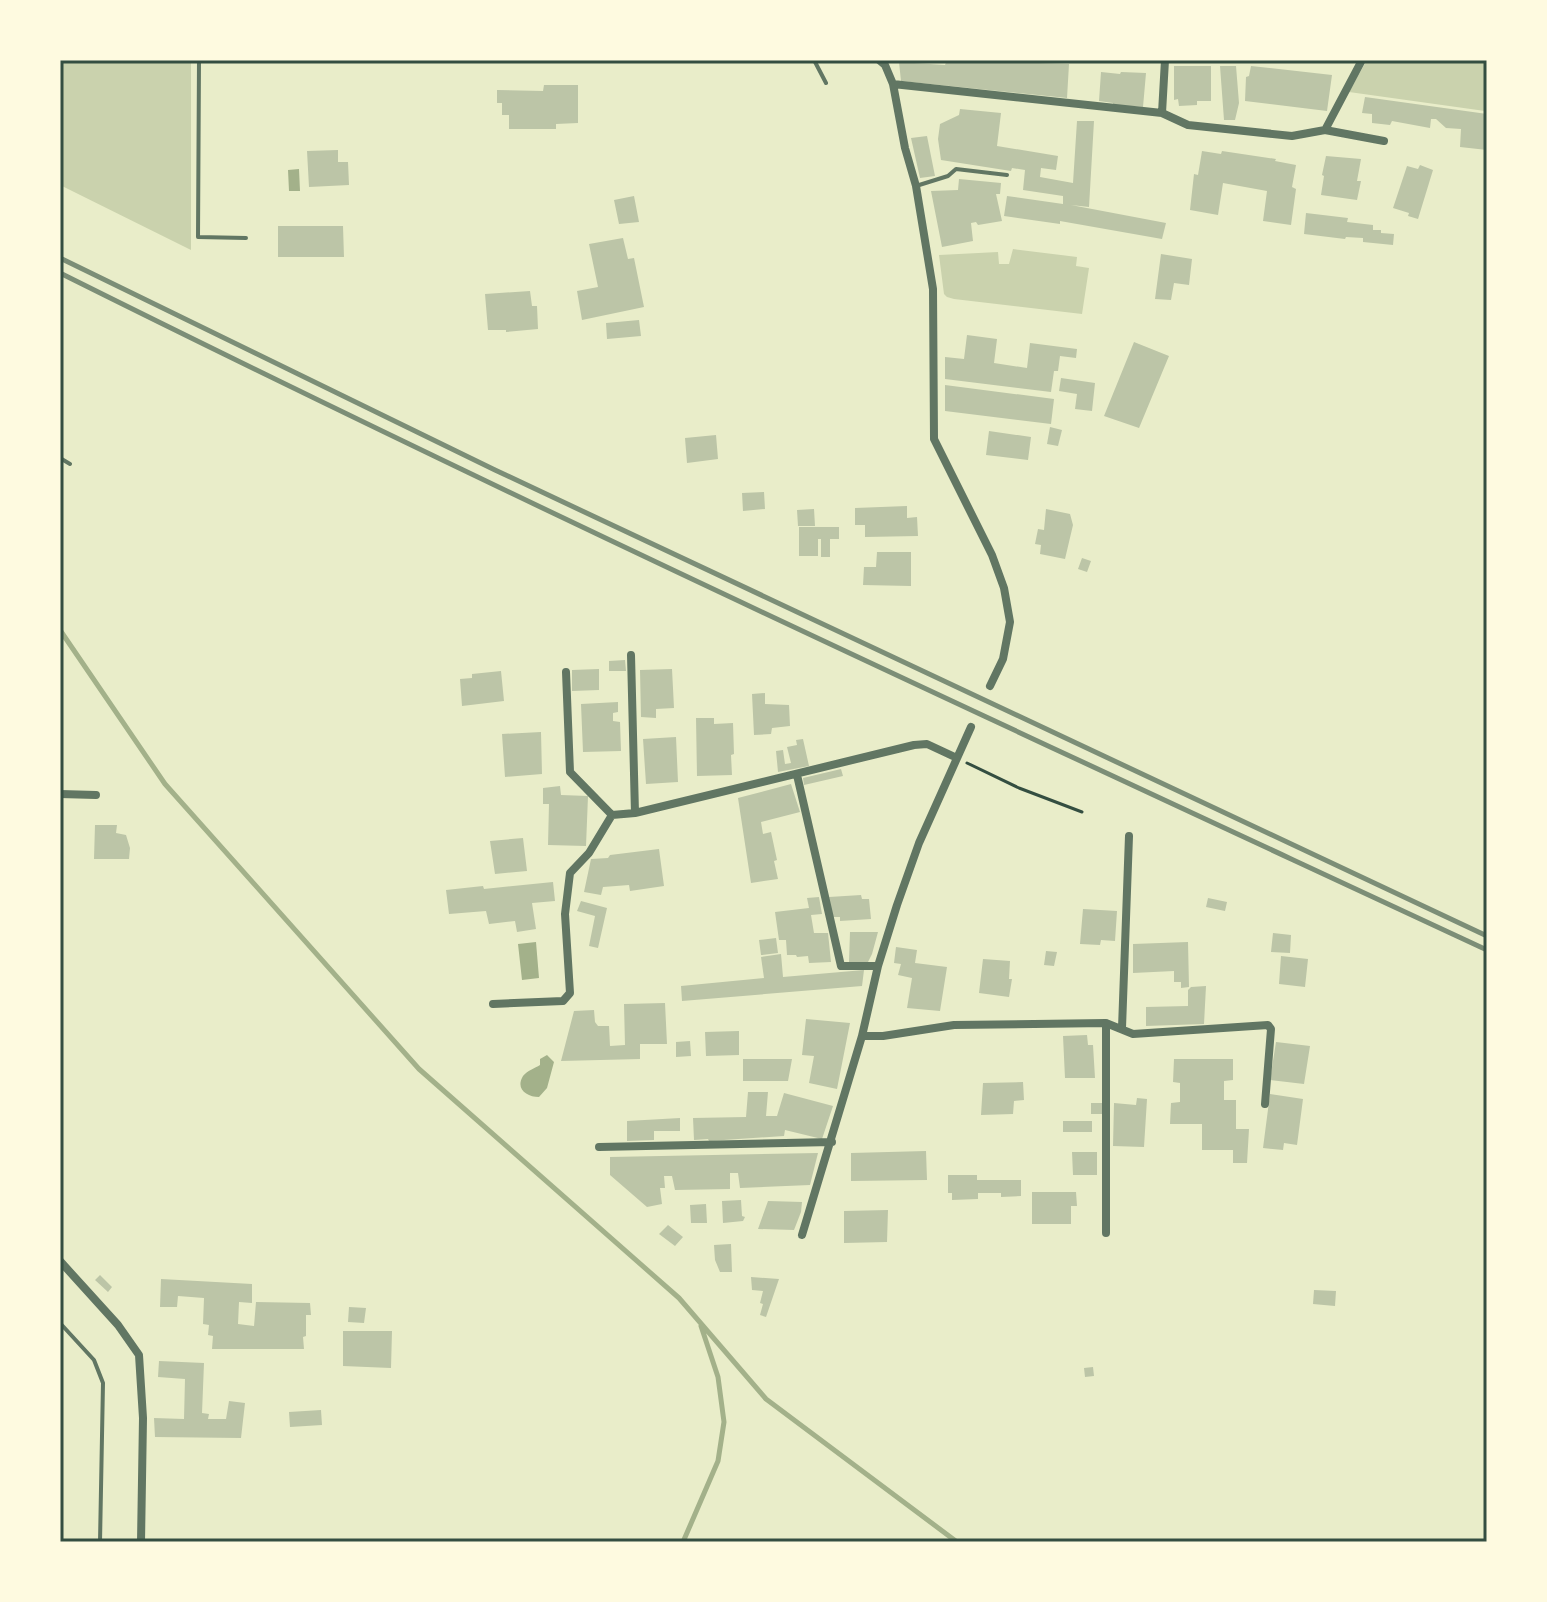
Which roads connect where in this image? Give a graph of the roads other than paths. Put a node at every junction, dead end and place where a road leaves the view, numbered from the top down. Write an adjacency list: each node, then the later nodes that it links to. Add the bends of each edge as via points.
1 (199, 60): 13 (lane, via 198,237)
2 (814, 60): 6 (lane)
3 (879, 60): 7 (street)
4 (1165, 60): 8 (street)
5 (1362, 60): 9 (street)
6 (826, 83)
7 (893, 84): 8 (street); 12 (street)
8 (1162, 113): 9 (street, via 1188,125 1292,136)
9 (1325, 130): 10 (street)
10 (1384, 141)
11 (1007, 175): 12 (lane, via 956,169)
12 (916, 186): 18 (street, via 933,289 934,439 992,555 1010,622 1003,659)
13 (246, 238)
14 (60, 458): 15 (lane)
15 (70, 464)
16 (631, 655): 24 (street)
17 (566, 672): 25 (street, via 570,772)
18 (990, 686)
19 (971, 727): 20 (street)
20 (957, 758): 21 (street, via 927,744 914,745); 27 (street, via 919,843)
21 (797, 775): 24 (street); 27 (street, via 841,966)
22 (60, 794): 23 (street)
23 (96, 795)
24 (635, 813): 25 (street)
25 (612, 815): 28 (street, via 570,873 565,914 570,993 563,1001)
26 (1129, 836): 30 (street)
27 (878, 966): 31 (street)
28 (493, 1004)
29 (1106, 1023): 30 (street); 31 (street, via 954,1025); 35 (street)
30 (1122, 1028): 32 (street, via 1133,1034 1268,1025)
31 (862, 1036): 33 (street)
32 (1265, 1104)
33 (832, 1142): 34 (street); 36 (street)
34 (599, 1147)
35 (1106, 1233)
36 (802, 1235)
37 (60, 1261): 40 (street, via 139,1355)
38 (60, 1323): 39 (lane, via 94,1360 103,1383)
39 (100, 1542)
40 (141, 1542)

